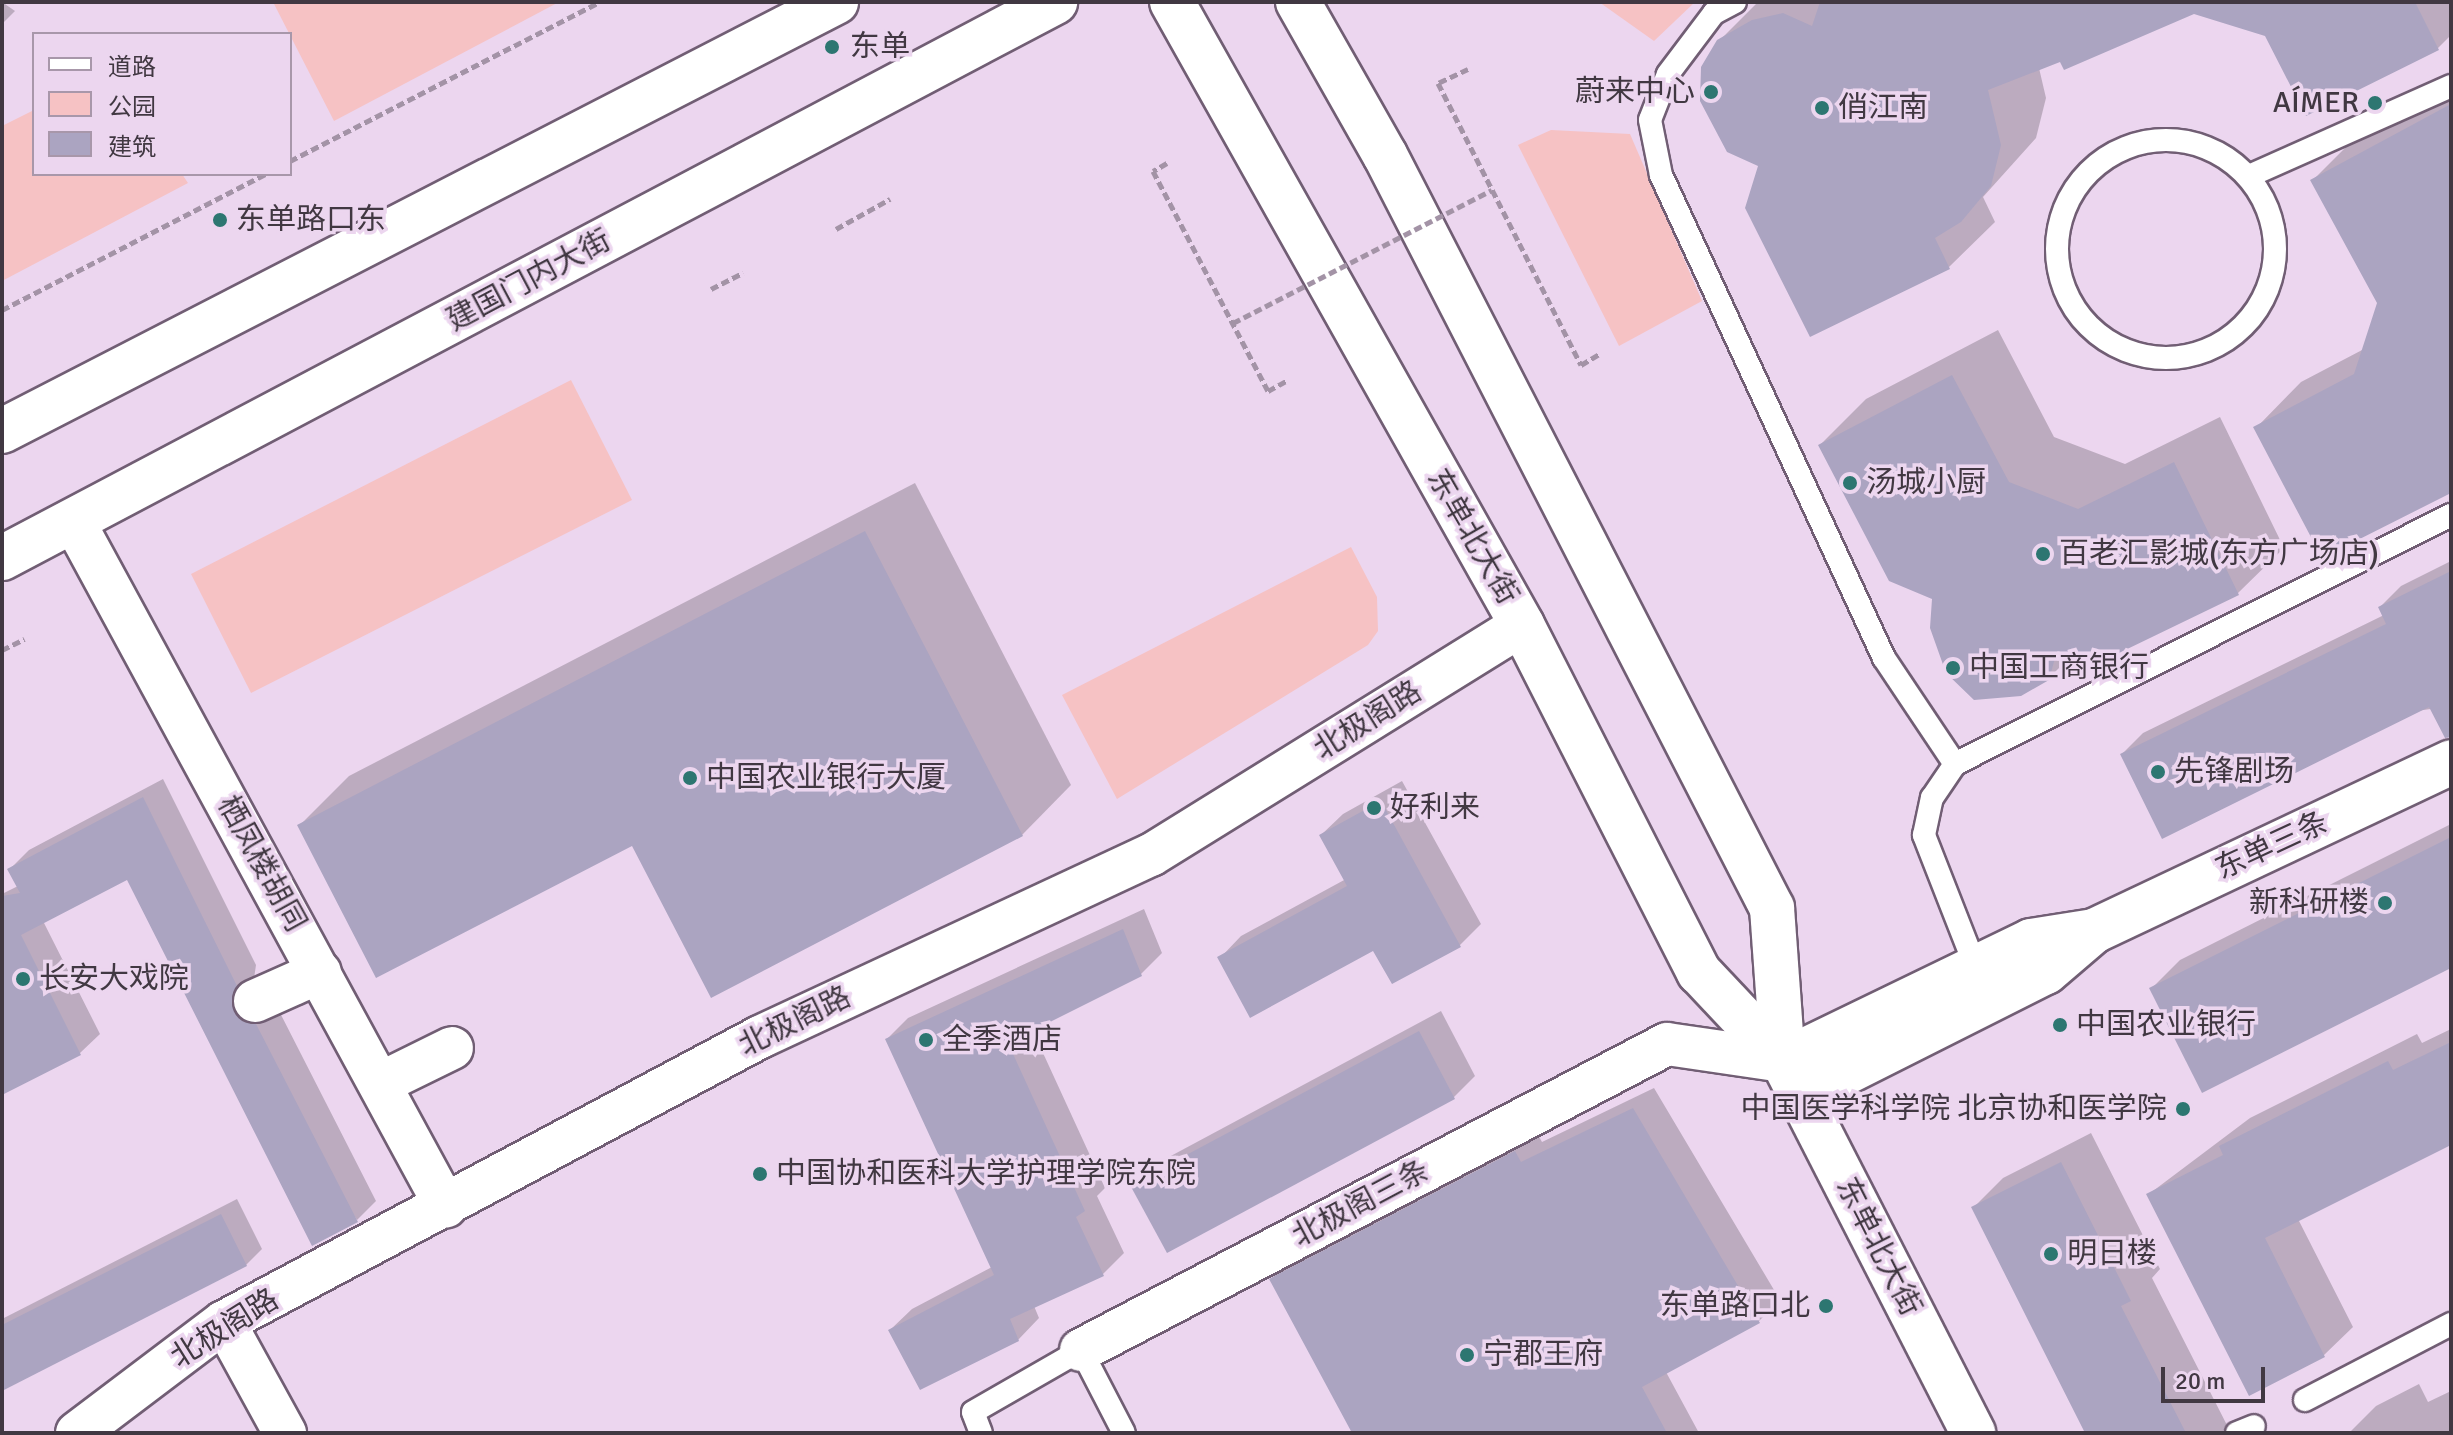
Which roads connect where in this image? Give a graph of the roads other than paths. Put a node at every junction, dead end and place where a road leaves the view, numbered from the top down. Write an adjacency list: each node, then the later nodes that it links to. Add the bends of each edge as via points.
1 (836, 2): 8 (main road)
2 (1055, 2): 10 (main road, 建国门内大街)
3 (1172, 2): 12 (main road, 东单北大街)
4 (1298, 2): 20 (main road, 东单北大街, via 1385,155 1772,908)
5 (1735, 2): 14 (lane, via 1714,13 1668,74 1650,120 1661,175 1884,658)
6 (2451, 86): 7 (lane)
7 (2249, 176): 7 (lane, via 2222,153 2189,140 2119,149 2090,170 2068,197 2057,243 2068,301 2091,330 2122,350 2158,359 2195,355 2238,331 2272,280 2276,244 2269,207)
8 (2, 431)
9 (2451, 515): 14 (lane)
10 (74, 522): 11 (main road, 建国门内大街); 17 (street, 栖凤楼胡同)
11 (2, 558)
12 (1522, 625): 20 (main road, 东单北大街, via 1699,972); 22 (street, 北极阁路, via 1151,855 760,1037)
13 (2451, 762): 15 (main road, 东单三条)
14 (1955, 764): 16 (lane, via 1932,798 1924,835)
15 (2094, 931): 16 (main road, 东单三条, via 2031,941); 20 (main road, 东单三条, via 2046,972)
16 (1976, 968): 20 (main road, 东单三条)
17 (320, 972): 18 (street); 21 (street, 栖凤楼胡同)
18 (255, 1001)
19 (452, 1048): 21 (street)
20 (1792, 1078): 25 (street, 北极阁三条, via 1667,1044); 31 (main road, 东单北大街)
21 (381, 1083): 22 (street, 栖凤楼胡同)
22 (446, 1207): 23 (street, 北极阁路)
23 (224, 1322): 27 (street, 北极阁路); 28 (street)
24 (2451, 1324): 26 (lane)
25 (1081, 1350): 29 (lane, 北极阁三条, via 973,1412); 30 (lane)
26 (2305, 1400)
27 (77, 1433)
28 (285, 1433)
29 (981, 1433)
30 (1124, 1433)
31 (1973, 1433)

